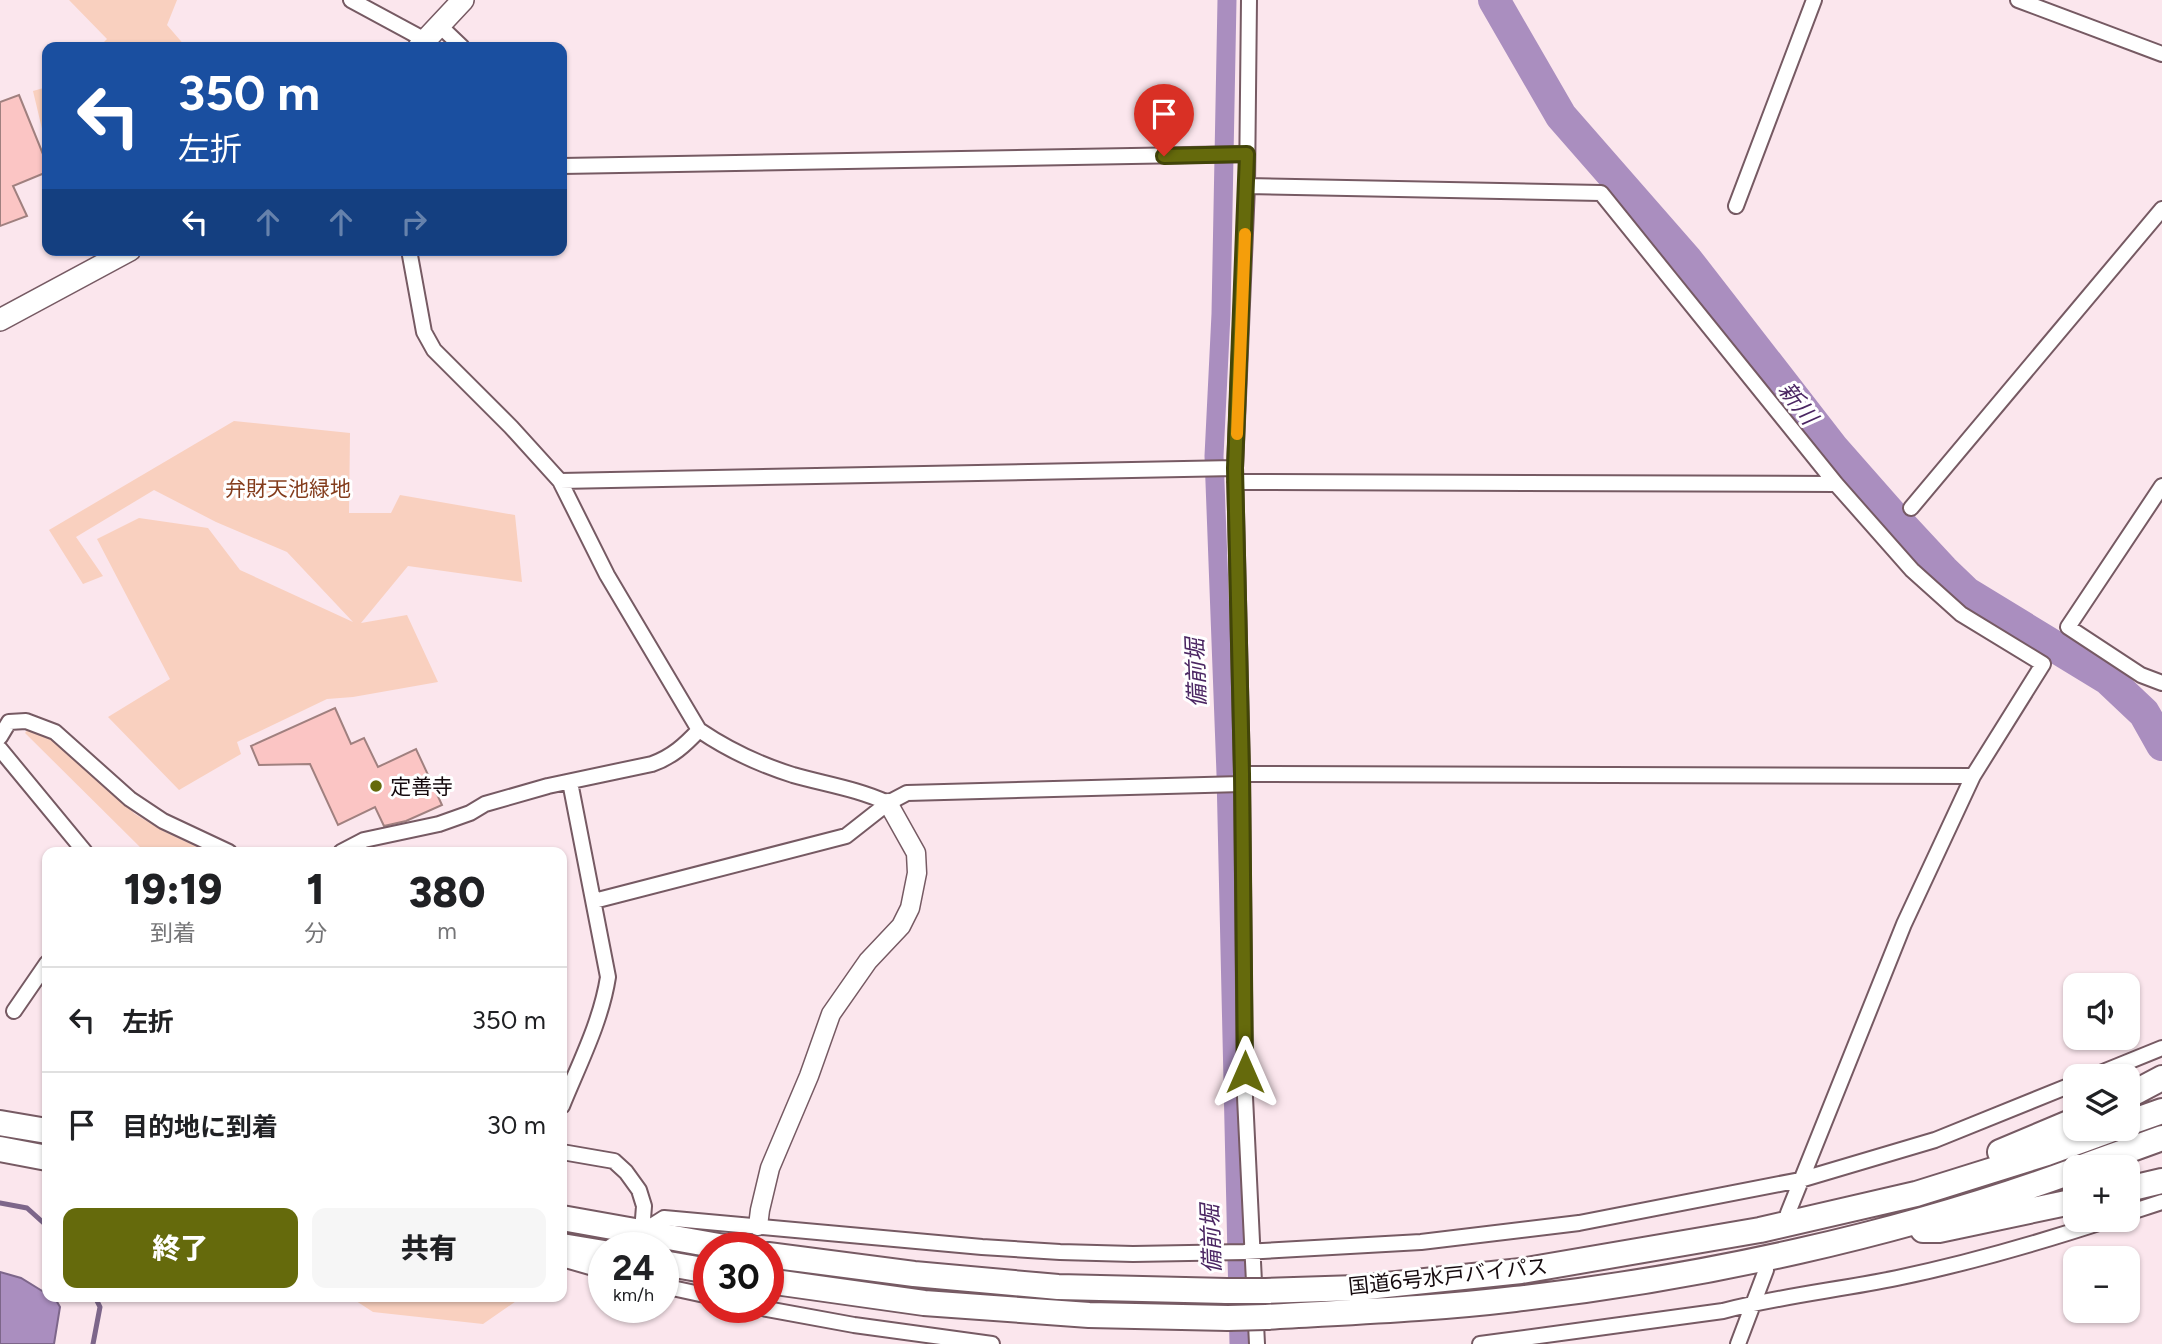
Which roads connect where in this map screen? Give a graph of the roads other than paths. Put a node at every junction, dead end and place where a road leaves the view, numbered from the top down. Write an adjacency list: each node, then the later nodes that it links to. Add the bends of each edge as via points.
1 (351, 0): 6 (street)
2 (463, 0): 6 (main road)
3 (1249, 0): 8 (street)
4 (1814, 0): 11 (street)
5 (2018, 0): 7 (street)
6 (428, 38)
7 (2162, 54)
8 (1243, 154): 9 (street); 10 (street)
9 (567, 166)
10 (1247, 186): 16 (street); 18 (street, via 1601,193)
11 (1736, 206)
12 (2162, 209): 20 (street)
13 (119, 256): 15 (main road)
14 (410, 256): 17 (street, via 424,331 434,350)
15 (0, 320)
16 (1232, 473): 17 (street, via 1207,469); 18 (street); 26 (street)
17 (560, 481): 22 (street, via 607,575)
18 (1836, 484): 25 (street, via 1912,570 1961,614 2043,664)
19 (2162, 486): 21 (street, via 2068,627 2141,675)
20 (1911, 508)
21 (2162, 683)
22 (699, 730): 27 (street, via 665,759); 28 (street, via 718,743 792,774 867,793)
23 (0, 737): 30 (street, via 9,722 26,721 55,732 130,799 163,821)
24 (0, 749): 29 (street)
25 (1973, 776): 26 (street); 53 (street, via 1904,924)
26 (1240, 781): 28 (street, via 908,793); 69 (street)
27 (570, 782): 31 (street); 32 (street)
28 (888, 803): 32 (street, via 846,835); 62 (street, via 916,853 910,908 901,926 868,961 831,1014 770,1168)
29 (81, 847)
30 (218, 847)
31 (351, 847)
32 (594, 901): 40 (street, via 608,977 604,1000)
33 (42, 970): 34 (street)
34 (14, 1011)
35 (2162, 1048): 36 (street)
36 (2123, 1064)
37 (2162, 1078): 39 (highway)
38 (2063, 1088): 53 (street, via 1935,1140)
39 (2140, 1090)
40 (567, 1093)
41 (2162, 1111): 42 (highway)
42 (2140, 1119)
43 (0, 1123): 45 (highway)
44 (2063, 1125): 60 (highway, via 1950,1173)
45 (42, 1130)
46 (2162, 1138): 50 (highway)
47 (2080, 1141): 60 (highway, 国道6号水戸バイパス, via 1916,1194)
48 (0, 1149): 51 (highway)
49 (567, 1153): 63 (street, via 614,1161 626,1172 639,1189 644,1206)
50 (2115, 1155)
51 (42, 1157)
52 (2063, 1174): 64 (highway, 国道6号水戸バイパス)
53 (1800, 1180): 59 (street); 69 (street, via 1579,1223 1421,1242)
54 (2162, 1181): 55 (highway)
55 (2140, 1186)
56 (2162, 1202): 58 (street)
57 (2063, 1204): 64 (highway, via 1939,1230)
58 (2140, 1209)
59 (1787, 1213)
60 (1819, 1218): 70 (highway, 国道6号水戸バイパス, bridge, via 1521,1271 1266,1291 1058,1287 914,1275)
61 (567, 1219): 63 (highway)
62 (758, 1226): 63 (street, via 664,1218); 69 (street, via 1060,1252)
63 (642, 1231): 66 (highway)
64 (1877, 1231): 74 (highway, 国道6号水戸バイパス, bridge, via 1683,1274 1555,1294 1266,1317 1089,1315 924,1303)
65 (2069, 1232): 75 (street, via 1896,1279)
66 (693, 1241)
67 (567, 1247): 68 (highway)
68 (588, 1250)
69 (1249, 1252): 78 (street)
70 (784, 1257)
71 (567, 1260): 72 (street)
72 (588, 1266)
73 (1766, 1270): 75 (street)
74 (784, 1282)
75 (1754, 1303): 79 (street); 80 (street)
76 (784, 1312): 77 (street)
77 (992, 1344)
78 (1257, 1344)
79 (1480, 1344)
80 (1738, 1344)

